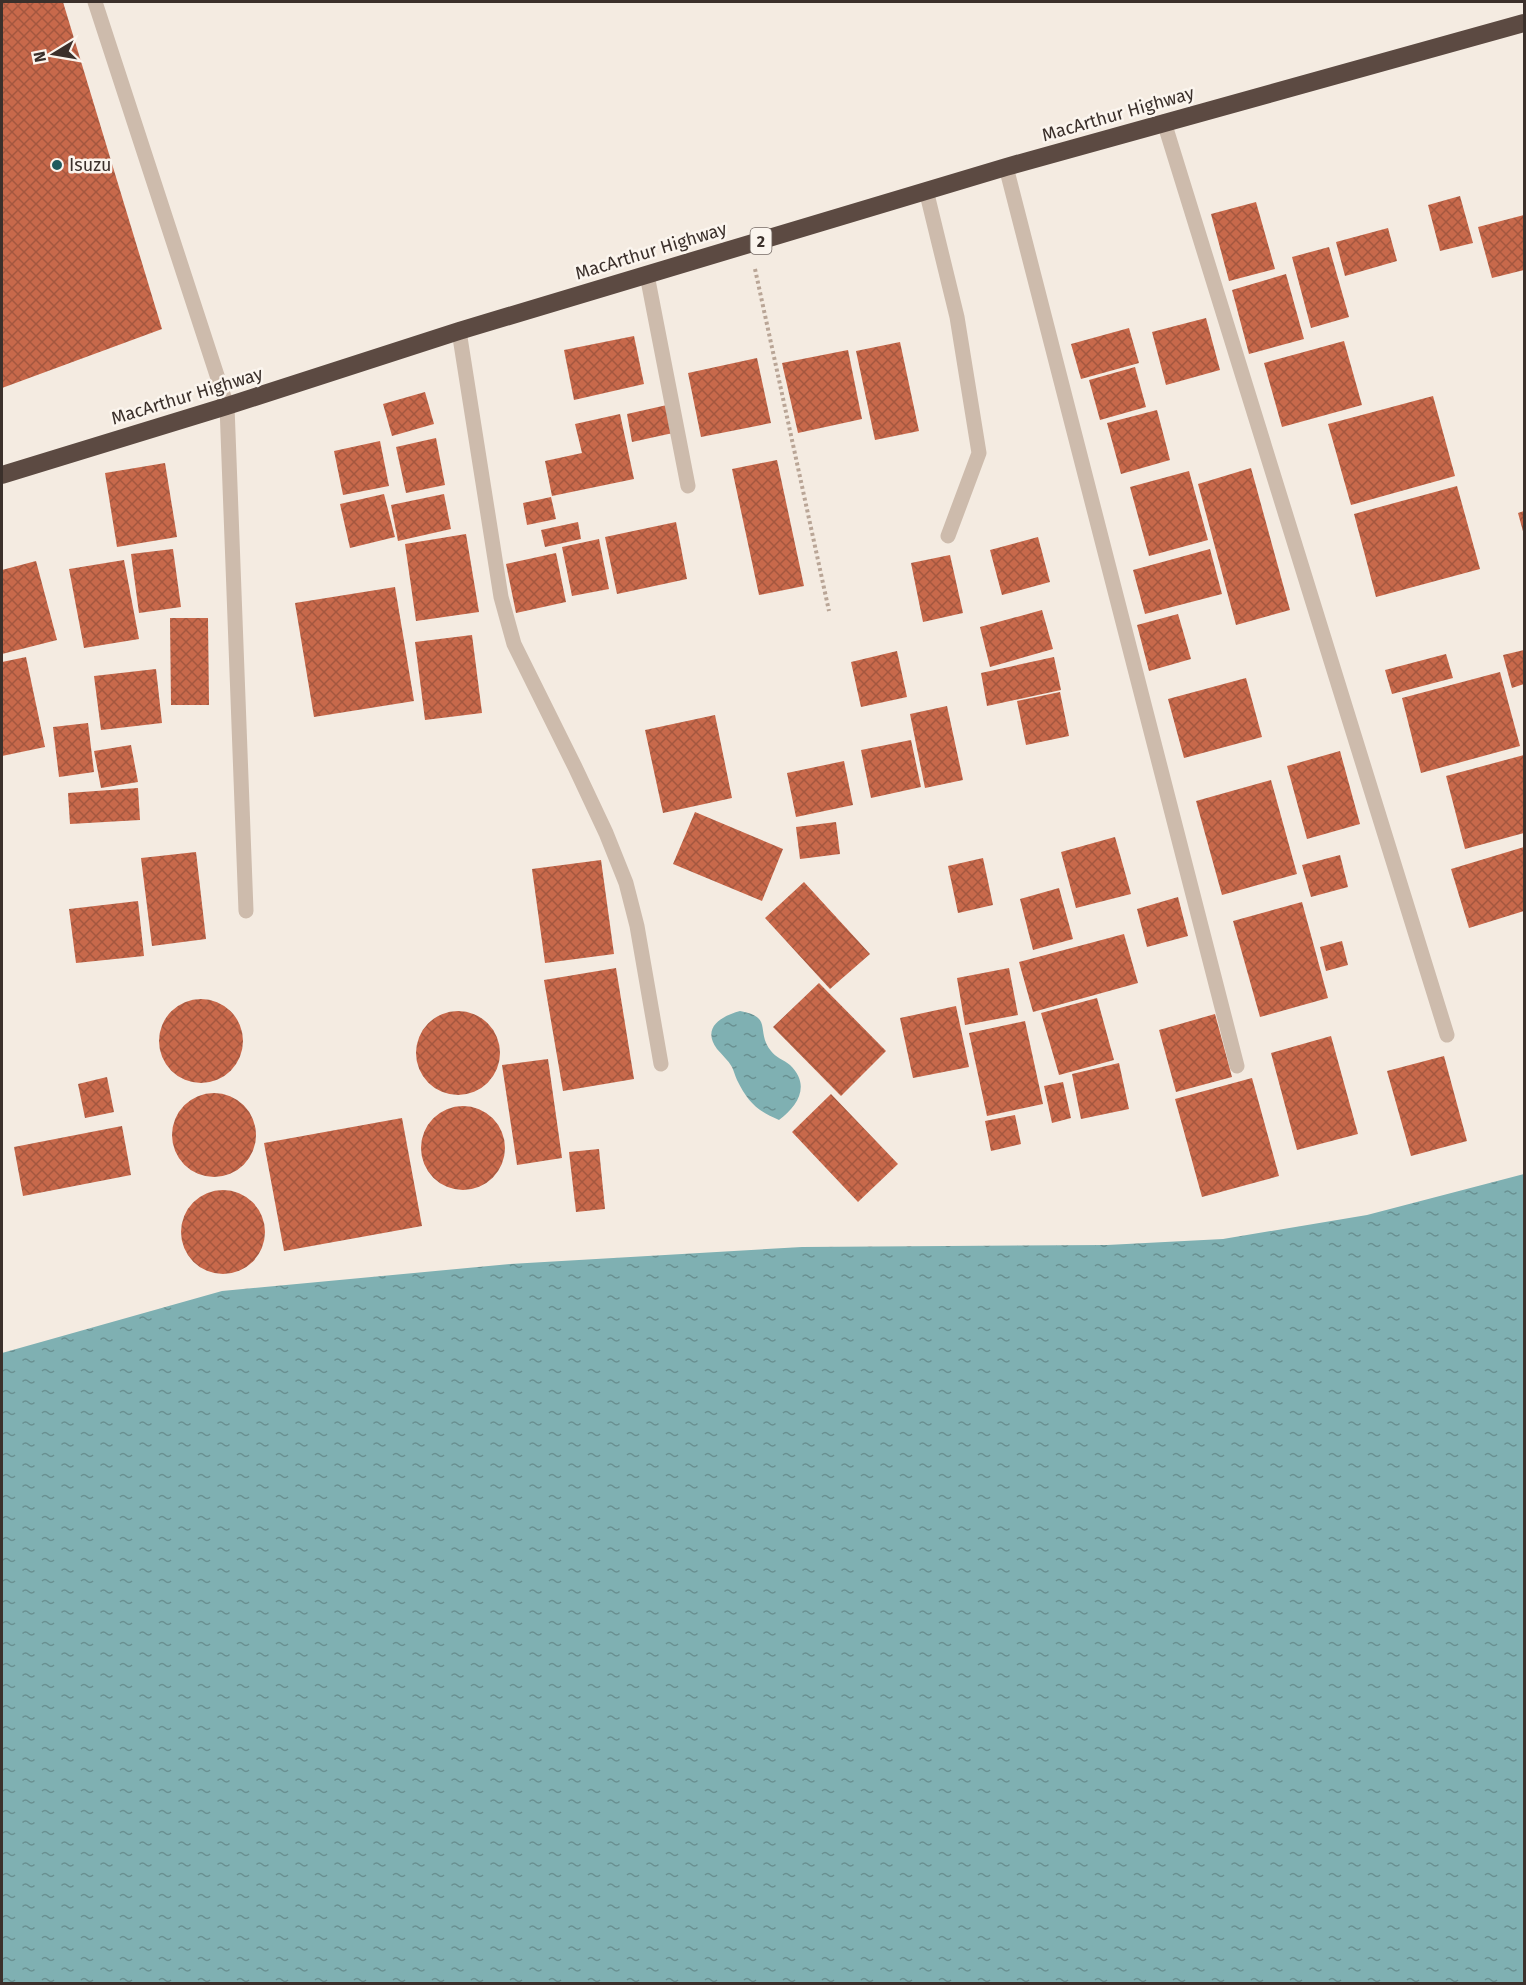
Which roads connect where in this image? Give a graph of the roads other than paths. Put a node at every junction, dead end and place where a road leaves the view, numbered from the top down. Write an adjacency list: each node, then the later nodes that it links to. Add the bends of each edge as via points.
1 (95, 2): 8 (street)
2 (1524, 23): 3 (highway, MacArthur Highway / 2)
3 (1164, 122): 4 (highway, MacArthur Highway / 2); 13 (street)
4 (1006, 167): 5 (highway, MacArthur Highway / 2); 15 (street)
5 (926, 190): 6 (highway, MacArthur Highway / 2); 11 (street, via 957,317 979,453)
6 (646, 274): 7 (highway, MacArthur Highway / 2); 10 (street)
7 (459, 331): 8 (highway, MacArthur Highway / 2); 14 (street, via 501,597 514,644 606,833 626,883)
8 (227, 406): 9 (highway, MacArthur Highway / 2); 12 (street)
9 (2, 475)
10 (688, 486)
11 (948, 536)
12 (246, 911)
13 (1447, 1035)
14 (661, 1064)
15 (1238, 1066)

